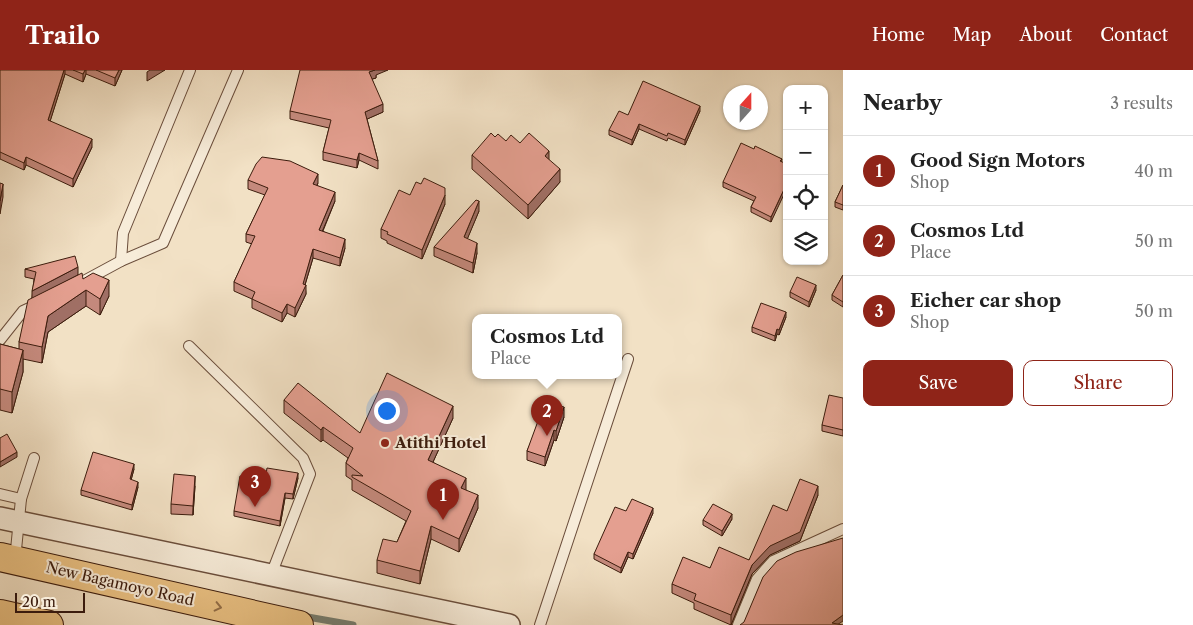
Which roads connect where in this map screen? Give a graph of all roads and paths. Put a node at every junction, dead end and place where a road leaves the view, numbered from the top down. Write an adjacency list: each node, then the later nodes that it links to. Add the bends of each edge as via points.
1 (190, 70): 3 (lane, via 123,233)
2 (238, 70): 3 (lane, via 163,244)
3 (121, 261): 4 (lane)
4 (73, 286)
5 (48, 299): 6 (lane, via 23,311)
6 (0, 340)
7 (190, 346): 17 (lane, via 303,458 310,474)
8 (628, 359): 9 (lane)
9 (622, 377)
10 (621, 379): 22 (lane)
11 (34, 458): 13 (lane)
12 (0, 494): 13 (lane)
13 (21, 499): 14 (lane)
14 (9, 520): 16 (lane); 17 (street)
15 (843, 529): 23 (lane, via 773,560 757,579)
16 (8, 559): 20 (highway, New Bagamoyo Road, one-way to 20)
17 (270, 575): 21 (street)
18 (0, 614): 19 (highway)
19 (49, 625)
20 (299, 625)
21 (509, 625)
22 (540, 625)
23 (738, 625)

